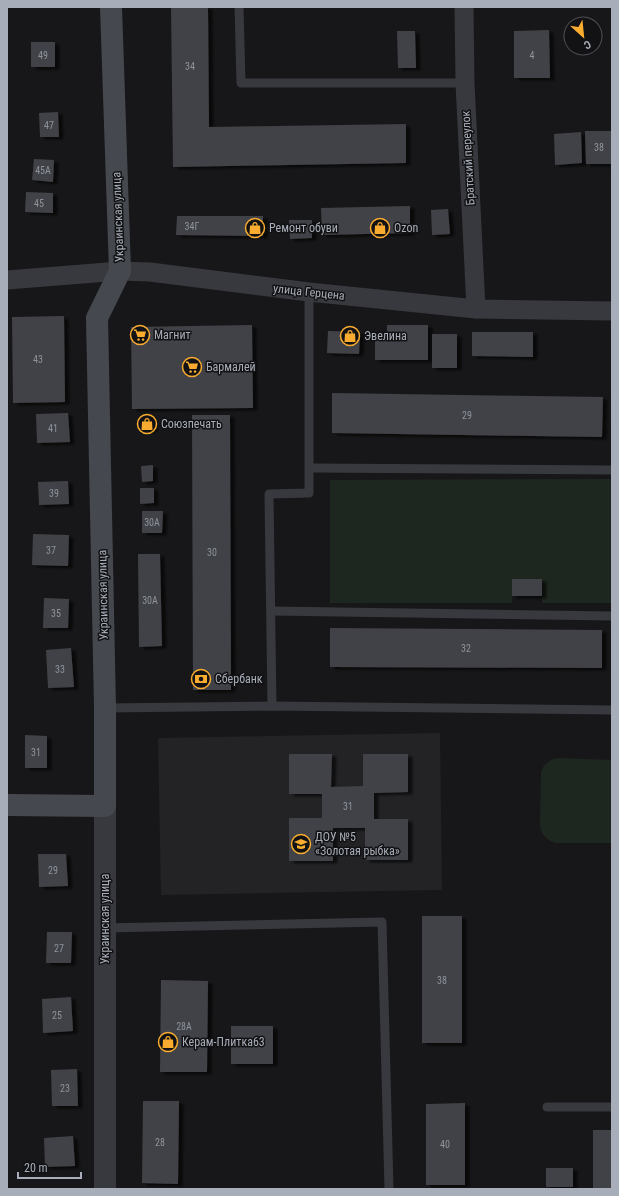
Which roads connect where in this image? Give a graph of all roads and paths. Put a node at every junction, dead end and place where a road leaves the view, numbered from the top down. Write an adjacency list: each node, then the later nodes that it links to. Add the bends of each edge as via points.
1 (111, 7): 5 (main road, Украинская улица)
2 (239, 7): 4 (lane, via 241,83)
3 (464, 7): 4 (street, Братский переулок)
4 (465, 83): 8 (street, Братский переулок)
5 (120, 271): 6 (street, улица Герцена); 7 (street, улица Герцена, via 150,272); 15 (main road, Украинская улица, via 98,318)
6 (7, 280)
7 (309, 292): 8 (street, улица Герцена); 10 (lane)
8 (476, 308): 9 (street, улица Герцена)
9 (612, 311)
10 (310, 468): 11 (lane); 12 (lane, via 309,493 269,494)
11 (612, 470)
12 (271, 611): 13 (lane); 14 (lane)
13 (612, 616)
14 (272, 706): 15 (lane); 16 (lane)
15 (105, 708): 18 (main road, Украинская улица)
16 (612, 710)
17 (7, 805): 18 (main road)
18 (105, 806): 19 (street, Украинская улица)
19 (106, 928): 22 (street, Украинская улица); 23 (lane, via 382,922)
20 (547, 1107): 21 (lane)
21 (612, 1107)
22 (106, 1189)
23 (389, 1189)

